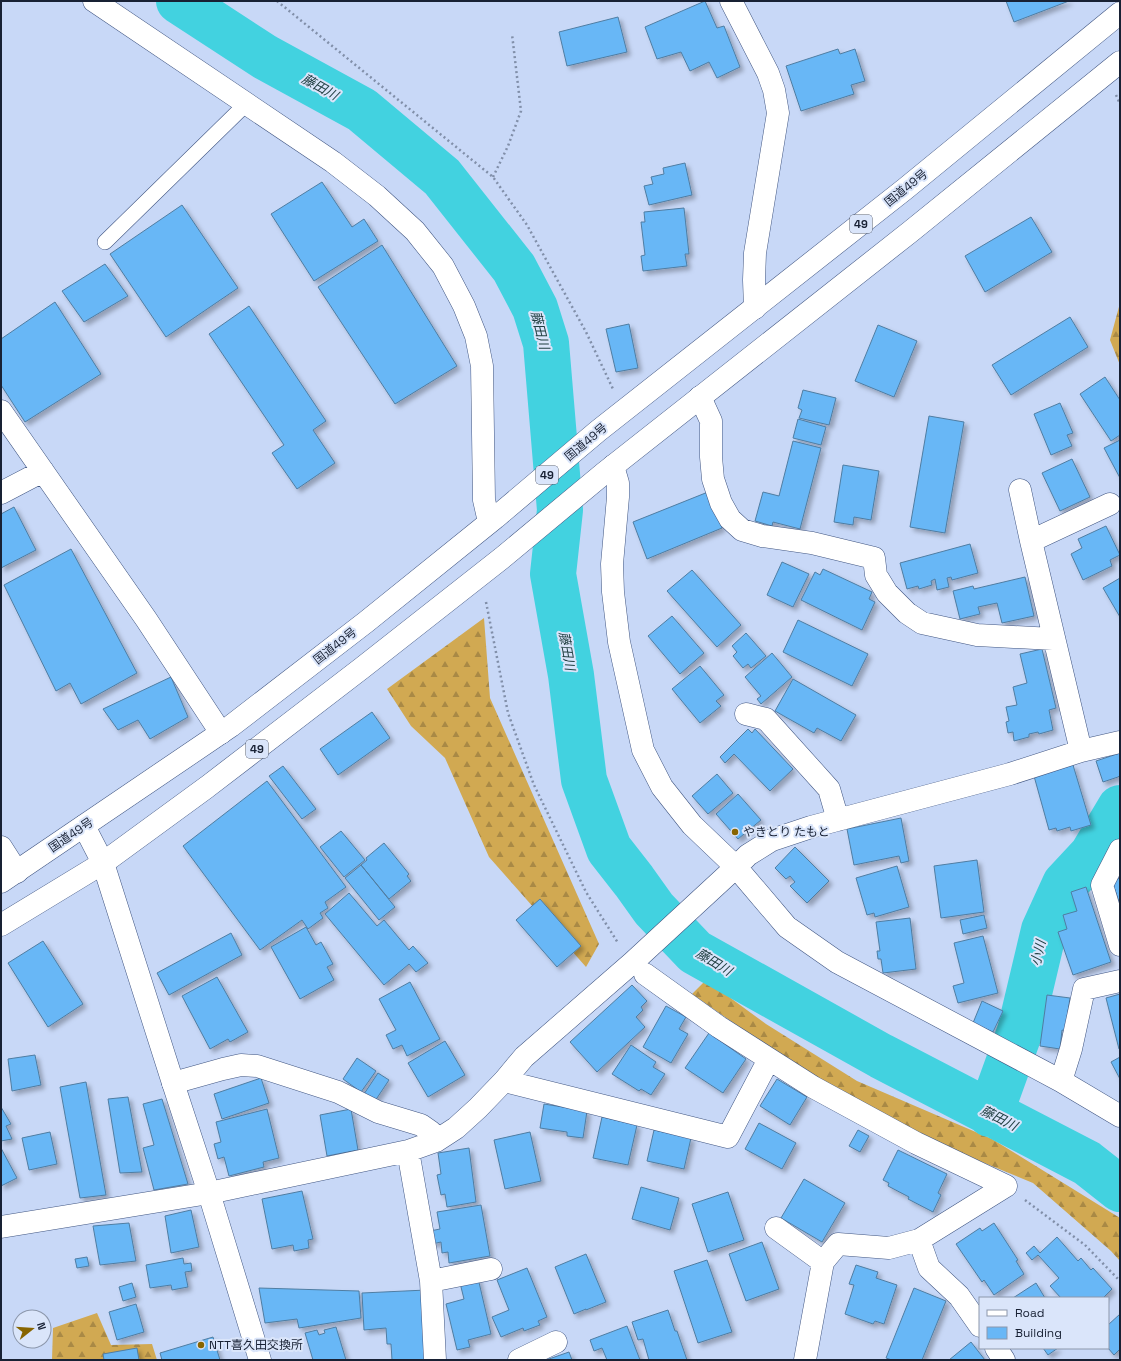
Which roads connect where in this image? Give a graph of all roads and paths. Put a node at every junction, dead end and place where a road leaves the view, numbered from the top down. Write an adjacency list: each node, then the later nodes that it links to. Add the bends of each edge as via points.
1 (94, 1): 7 (main road)
2 (277, 1): 8 (path)
3 (732, 1): 10 (main road, via 768,73 778,112 755,253)
4 (1120, 13): 10 (main road, 国道49号 / 49)
5 (512, 34): 8 (path, via 521,111)
6 (1120, 62): 11 (main road, 49, via 904,237)
7 (246, 104): 9 (lane); 19 (main road, via 333,162 377,196 415,231 443,266 476,336 482,366 484,500)
8 (493, 177): 13 (path, via 527,225 586,332)
9 (105, 242)
10 (755, 308): 13 (main road, 国道49号 / 49)
11 (700, 396): 14 (main road, 49); 22 (main road, via 711,421 713,479 721,503 730,518 742,530 874,558 876,575 887,593 922,623 977,635)
12 (1, 411): 15 (main road)
13 (624, 411): 19 (main road, 国道49号 / 49)
14 (608, 470): 21 (main road, 49); 32 (main road, via 618,483 612,564 615,608 624,668 643,750 662,787 688,820)
15 (43, 471): 17 (main road); 24 (main road, via 146,619)
16 (1020, 490): 20 (main road)
17 (1, 493)
18 (1110, 504): 20 (main road)
19 (492, 520): 24 (main road, 国道49号 / 49, via 360,627)
20 (1031, 541): 22 (main road)
21 (481, 576): 31 (main road, 49, via 207,787); 36 (path, via 508,713 534,785 586,892 609,930)
22 (1053, 639): 26 (main road)
23 (746, 714): 27 (main road, via 766,718 829,789)
24 (221, 733): 28 (main road, 国道49号 / 49)
25 (1120, 742): 26 (main road)
26 (1081, 751): 27 (main road, via 1010,774)
27 (838, 820): 32 (main road, via 772,840 748,855)
28 (84, 826): 31 (main road); 33 (main road, 国道49号 / 49)
29 (1, 847): 33 (main road)
30 (1120, 850): 35 (main road, via 1102,885)
31 (103, 863): 34 (main road, 49); 41 (main road)
32 (736, 867): 36 (main road); 40 (main road, via 787,927 837,962)
33 (9, 877)
34 (1, 925)
35 (1120, 945)
36 (638, 969): 38 (main road); 39 (main road, via 524,1057)
37 (1120, 981): 40 (main road, via 1084,989)
38 (769, 1059): 39 (main road, via 728,1137); 45 (main road, via 813,1087 902,1136)
39 (504, 1081): 43 (main road, via 456,1128)
40 (1061, 1081): 42 (main road)
41 (173, 1083): 43 (main road, via 223,1068 257,1066 338,1092 378,1112 421,1125 431,1132); 46 (main road)
42 (1120, 1116)
43 (436, 1141): 44 (main road)
44 (408, 1151): 46 (main road); 53 (main road)
45 (1006, 1186): 49 (main road); 52 (path, via 1085,1245)
46 (210, 1193): 47 (main road); 57 (main road)
47 (1, 1227)
48 (776, 1228): 50 (main road)
49 (919, 1240): 50 (main road, via 889,1248 838,1244); 54 (main road, via 929,1268 959,1296)
50 (823, 1262): 60 (main road)
51 (491, 1269): 53 (main road)
52 (1120, 1280)
53 (431, 1281): 58 (main road)
54 (979, 1325)
55 (556, 1342): 59 (main road)
56 (997, 1349): 61 (main road)
57 (260, 1360)
58 (435, 1360)
59 (519, 1360)
60 (805, 1360)
61 (1004, 1360)

